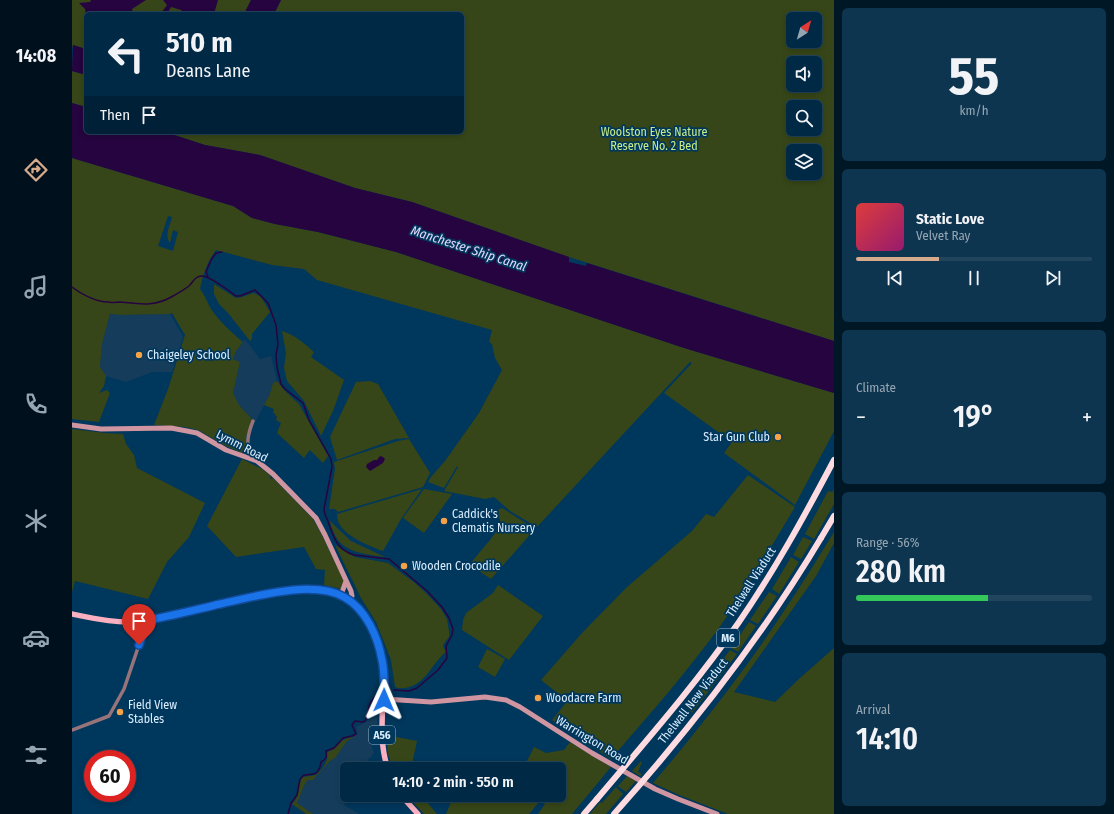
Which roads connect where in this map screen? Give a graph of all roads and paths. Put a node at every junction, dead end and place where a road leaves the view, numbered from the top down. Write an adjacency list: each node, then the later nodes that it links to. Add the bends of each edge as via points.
1 (253, 421): 3 (street, via 247,444)
2 (72, 425): 3 (main road, Lymm Road, via 100,429 171,428 188,431)
3 (249, 458): 6 (main road, Lymm Road, via 264,466 310,511 325,535)
4 (834, 460): 16 (highway, Thelwall Viaduct / M6, bridge, via 787,546 739,621 676,705)
5 (834, 516): 17 (highway, Thelwall New Viaduct / M6, bridge, via 785,595 726,679 660,762)
6 (346, 581): 7 (main road); 8 (main road, Lymm Road, via 352,594)
7 (341, 595): 8 (main road, A56); 10 (main road, A56, via 314,589 284,590)
8 (350, 600): 11 (main road, A56, via 372,628 380,649 384,672)
9 (72, 614): 10 (main road, A56, via 106,621)
10 (142, 621): 12 (street, via 142,636 124,689 109,716)
11 (384, 700): 13 (main road, A56, via 382,731); 18 (main road, Warrington Road, via 431,702 485,697 506,700 659,791)
12 (72, 730)
13 (385, 762)
14 (407, 802): 15 (main road)
15 (418, 814)
16 (584, 814)
17 (614, 814)
18 (718, 814)

